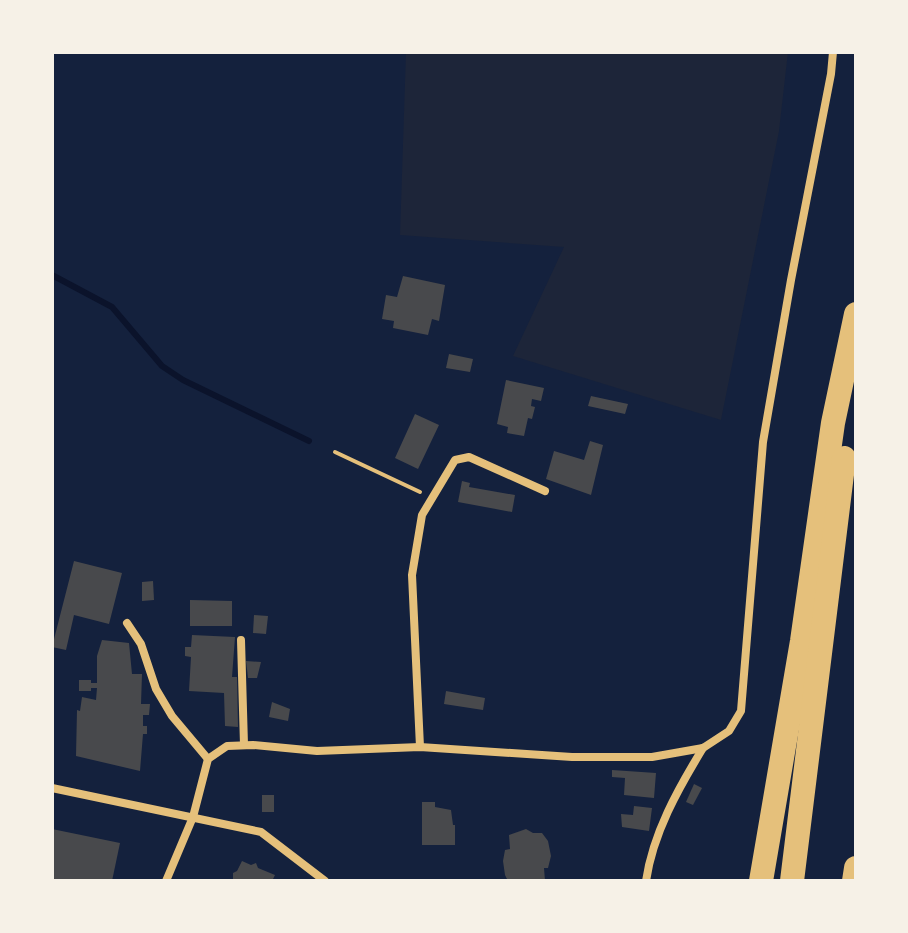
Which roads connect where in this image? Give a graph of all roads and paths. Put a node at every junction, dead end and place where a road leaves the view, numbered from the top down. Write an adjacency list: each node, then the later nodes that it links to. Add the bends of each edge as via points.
1 (833, 52): 11 (street, via 763,442 741,711 729,731)
2 (856, 314): 19 (highway, via 833,423)
3 (856, 369): 20 (highway)
4 (335, 452): 6 (path)
5 (545, 491): 6 (street, via 469,457 455,460)
6 (431, 498): 10 (street, via 422,515 412,575)
7 (127, 623): 12 (street, via 172,716)
8 (241, 640): 9 (street)
9 (244, 745): 10 (street, via 317,751); 12 (street, via 227,746)
10 (420, 747): 11 (street, via 572,757 652,757)
11 (703, 748): 18 (street, via 675,794)
12 (208, 759): 14 (street)
13 (52, 788): 14 (street)
14 (193, 817): 16 (street); 17 (street, via 261,832)
15 (856, 868): 21 (highway)
16 (166, 881)
17 (325, 881)
18 (646, 881)
19 (761, 881)
20 (792, 881)
21 (854, 881)

